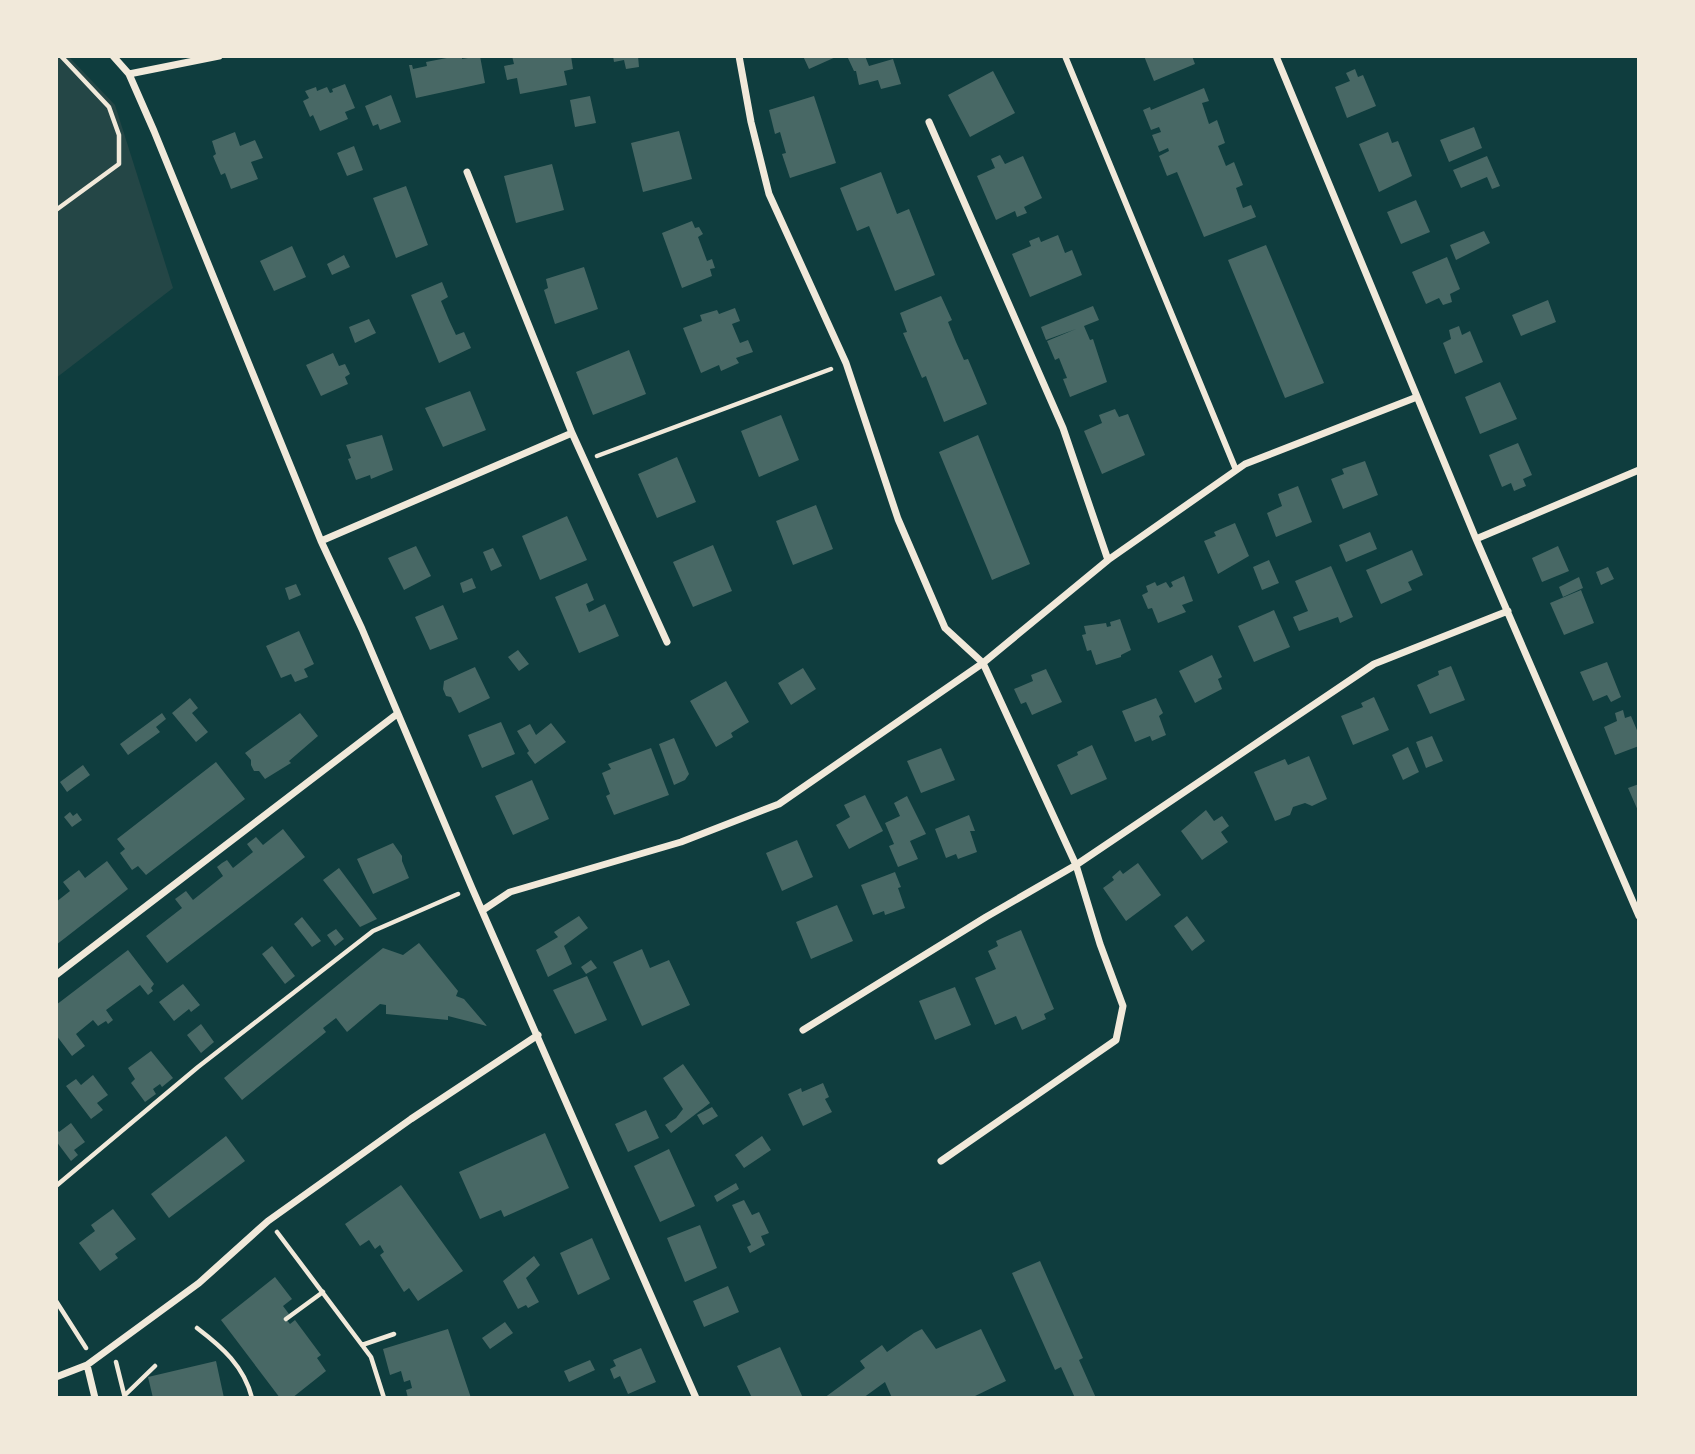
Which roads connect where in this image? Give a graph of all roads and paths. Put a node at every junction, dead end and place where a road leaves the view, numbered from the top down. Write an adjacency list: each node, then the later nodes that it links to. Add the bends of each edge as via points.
1 (61, 56): 10 (path, via 109,107 118,135 118,164)
2 (113, 56): 7 (street)
3 (219, 56): 7 (street)
4 (739, 56): 11 (street, via 769,194)
5 (1065, 56): 15 (street)
6 (1276, 56): 12 (street)
7 (130, 74): 18 (street)
8 (929, 122): 19 (street, via 1063,428)
9 (467, 172): 13 (street)
10 (56, 210)
11 (846, 363): 14 (path); 22 (street, via 898,519 945,628)
12 (1417, 397): 15 (street); 17 (street)
13 (572, 433): 14 (street); 18 (street)
14 (586, 460): 21 (street)
15 (1236, 470): 19 (street)
16 (1639, 470): 17 (street)
17 (1476, 539): 20 (street)
18 (321, 541): 23 (street)
19 (1108, 560): 22 (street)
20 (1508, 611): 24 (street, via 1374,664); 27 (street)
21 (667, 642)
22 (983, 663): 24 (street); 26 (street, via 779,804 681,842 510,892)
23 (397, 714): 25 (street); 28 (street)
24 (1076, 865): 29 (street); 31 (street, via 1123,1006 1116,1040)
25 (472, 888): 26 (street); 32 (path, via 373,931)
26 (483, 910): 30 (street)
27 (1639, 916)
28 (56, 975)
29 (803, 1030)
30 (538, 1035): 33 (street); 48 (street)
31 (941, 1161)
32 (56, 1186)
33 (268, 1220): 34 (path); 40 (street, via 199,1283)
34 (323, 1292): 36 (path); 39 (path)
35 (56, 1301): 41 (path)
36 (286, 1320)
37 (197, 1328): 46 (path, via 227,1351)
38 (394, 1334): 39 (path)
39 (362, 1345): 47 (path, via 371,1357)
40 (112, 1346): 41 (street); 44 (path)
41 (91, 1362): 43 (street); 45 (street)
42 (155, 1366): 44 (path)
43 (56, 1377)
44 (125, 1396)
45 (95, 1398)
46 (252, 1398)
47 (384, 1398)
48 (696, 1398)

